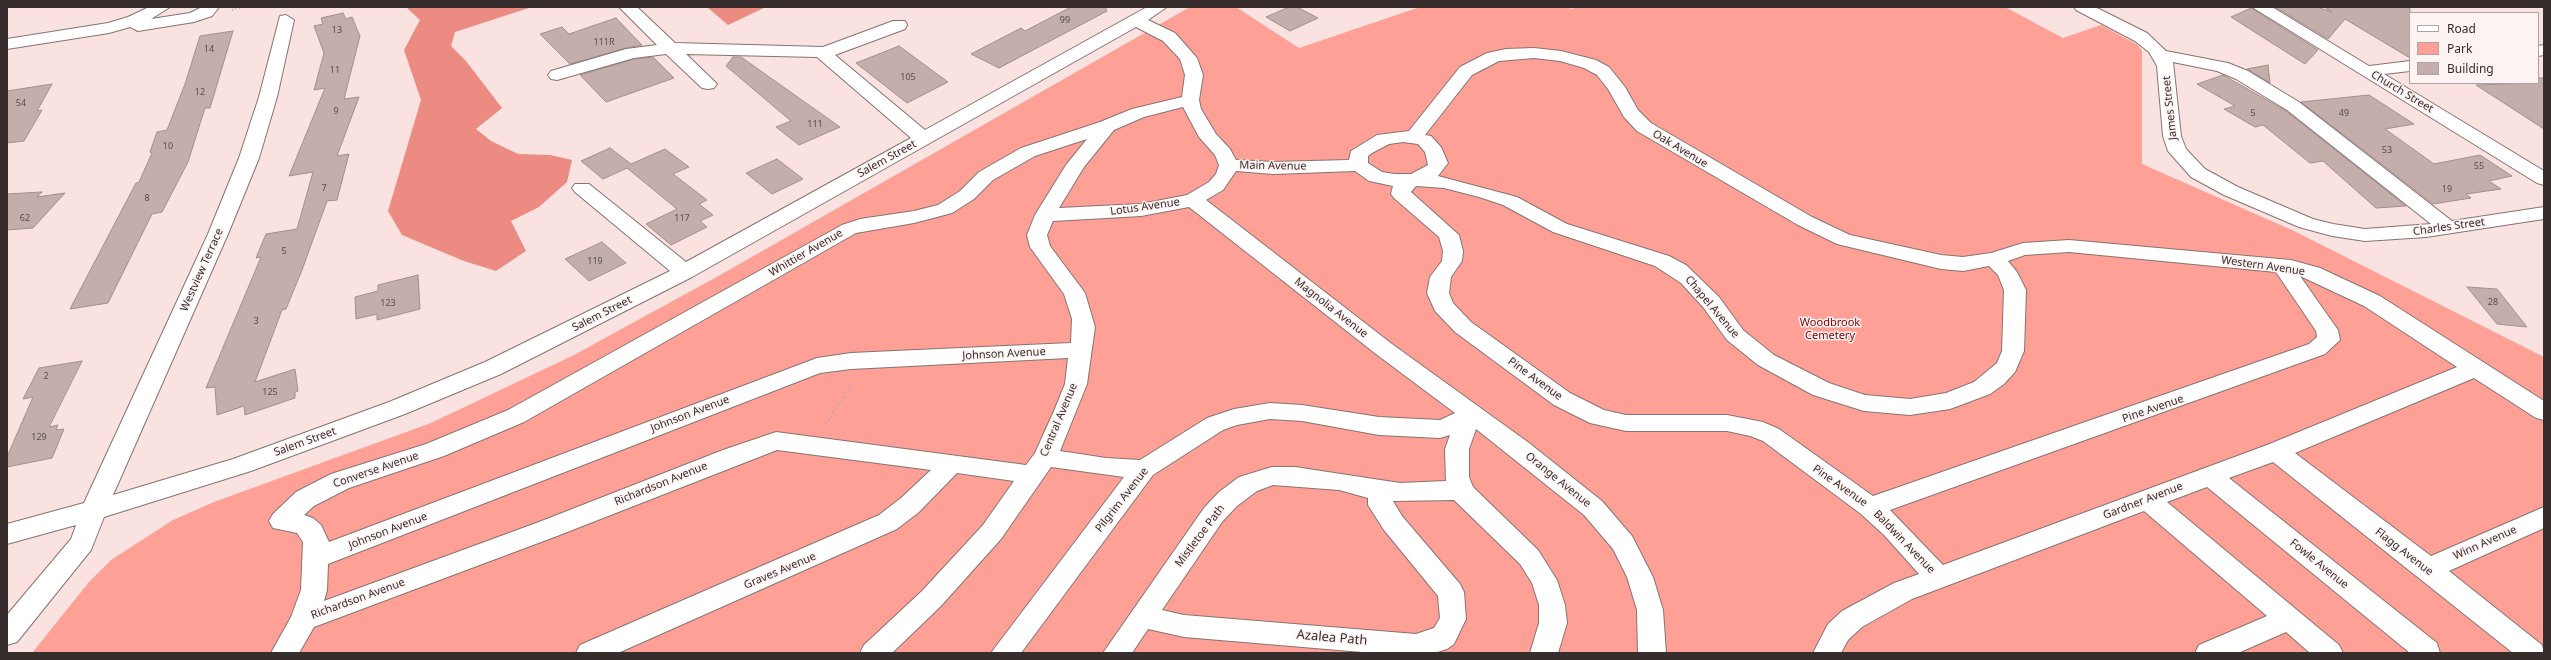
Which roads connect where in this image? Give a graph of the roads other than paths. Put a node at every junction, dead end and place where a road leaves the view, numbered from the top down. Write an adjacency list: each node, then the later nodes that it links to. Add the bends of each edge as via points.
1 (162, 7): 10 (street, via 134,21)
2 (211, 7): 10 (street, via 203,14 190,18)
3 (627, 7): 12 (street)
4 (1159, 7): 8 (street, Salem Street)
5 (2082, 7): 14 (street, James Street, via 2141,37)
6 (2260, 7): 16 (street, Church Street)
7 (286, 20): 50 (street, Westview Terrace, via 266,104 249,158 215,241)
8 (1135, 20): 19 (street, Main Avenue, via 1170,37 1182,50 1194,75); 22 (street, Salem Street)
9 (899, 25): 13 (street)
10 (97, 31): 11 (street)
11 (7, 44)
12 (670, 48): 13 (street); 17 (street, via 632,54); 18 (street)
13 (823, 53): 22 (street)
14 (2160, 55): 31 (street, via 2222,67 2249,79 2293,106); 32 (street, James Street, via 2166,66 2173,140 2177,151 2189,166 2210,181 2283,214 2332,230)
15 (2409, 66): 16 (street)
16 (2367, 71): 25 (street, Church Street)
17 (557, 76)
18 (708, 84)
19 (1190, 100): 20 (street, Central Avenue, via 1138,113); 23 (street, Main Avenue, via 1196,120 1223,153)
20 (1107, 126): 30 (street, Central Avenue, via 1076,165); 40 (street, Whittier Avenue, via 1028,152 986,176 968,195 945,209 849,229)
21 (1414, 137): 24 (street, via 1403,136 1377,142 1358,156); 26 (street, via 1424,140 1438,163 1432,172); 33 (street, Oak Avenue, via 1466,71 1493,57 1506,54 1534,53 1561,56 1590,64 1603,71 1616,87 1630,113 1649,130 1844,240 1941,262 1963,264)
22 (923, 138): 35 (street, Salem Street)
23 (1229, 165): 24 (street, Main Avenue, via 1274,168); 28 (street, Lotus Avenue, via 1225,176 1216,186)
24 (1359, 165): 26 (street, via 1384,180)
25 (2544, 179)
26 (1412, 180): 33 (street, Chapel Avenue, via 1445,182 1486,193 1510,201 1560,228 1662,261 1688,278 1711,302 1735,335 1766,360 1821,389 1864,403 1883,406 1910,407 1950,401 1982,388 2007,366 2013,351 2015,290 2007,272); 49 (street, Pine Avenue, via 1402,187 1401,194 1416,209 1445,230 1451,241 1452,261 1438,286 1443,306 1463,327 1562,399 1587,413 1613,421 1643,424 1695,421 1755,428 1789,446)
27 (582, 188): 35 (street)
28 (1193, 200): 30 (street, Lotus Avenue, via 1141,210); 39 (street, Magnolia Avenue)
29 (2544, 213): 31 (street, Charles Street)
30 (1044, 215): 36 (street, Central Avenue, via 1037,235 1040,247 1074,292 1083,323)
31 (2449, 228): 32 (street, Charles Street, via 2378,235)
32 (2354, 234)
33 (1994, 259): 34 (street, Western Avenue, via 2023,249 2069,246)
34 (2283, 267): 37 (street, Western Avenue, via 2313,273 2372,301); 49 (street, Pine Avenue, via 2327,330 2329,340 2317,349)
35 (685, 272): 50 (street, Salem Street, via 547,342 397,408 228,469)
36 (1081, 350): 43 (street, Central Avenue, via 1076,384); 53 (street, Johnson Avenue, via 867,361 817,366 798,371)
37 (2476, 368): 38 (street, Western Avenue); 41 (street, Gardner Avenue)
38 (2544, 412)
39 (1470, 413): 44 (street, Pilgrim Avenue, via 1455,425 1440,429 1379,426 1285,411 1250,414 1215,424); 47 (street, via 1457,449); 68 (street, Orange Avenue, via 1572,489 1593,508 1623,543 1647,594)
40 (516, 416): 53 (street, Converse Avenue, via 435,450 340,481 305,499 282,521 304,525 312,532 316,542)
41 (2276, 451): 45 (street, Gardner Avenue); 54 (street, Flagg Avenue)
42 (953, 463): 43 (street, Richardson Avenue); 57 (street, Richardson Avenue, via 789,441 769,443 548,529); 63 (street, Graves Avenue, via 910,505 888,522)
43 (1039, 466): 44 (street, Richardson Avenue); 64 (street, Central Avenue, via 987,538 931,599)
44 (1144, 469): 65 (street, Pilgrim Avenue)
45 (2210, 476): 48 (street, Gardner Avenue); 61 (street, Fowle Avenue)
46 (1379, 490): 47 (street, Mistletoe Path); 56 (street, Mistletoe Path, via 1340,481 1295,476 1272,476 1248,484 1228,499 1213,515); 56 (street, Azalea Path, via 1381,505 1393,523 1451,592 1454,602 1453,619 1444,636 1437,641 1416,645 1184,626)
47 (1461, 490): 67 (street, via 1468,500 1529,557 1544,580 1552,605 1553,623)
48 (2148, 500): 55 (street, Gardner Avenue); 58 (street)
49 (1870, 507): 55 (street, Baldwin Avenue)
50 (93, 511): 52 (street, Salem Street); 59 (street, Westview Terrace, via 82,543)
51 (2544, 516): 54 (street, Winn Avenue)
52 (7, 534)
53 (316, 558): 57 (street, Converse Avenue, via 314,590)
54 (2426, 570): 71 (street, Flagg Avenue, via 2499,624)
55 (1938, 578): 69 (street, Gardner Avenue, via 1903,591 1852,619 1838,632)
56 (1142, 616): 66 (street, Mistletoe Path)
57 (304, 619): 62 (street, Converse Avenue)
58 (2289, 619): 60 (street); 70 (street)
59 (7, 634)
60 (2214, 652)
61 (2430, 652)
62 (285, 653)
63 (590, 653)
64 (874, 653)
65 (1005, 653)
66 (1117, 653)
67 (1544, 653)
68 (1652, 653)
69 (1827, 653)
70 (2329, 653)
71 (2532, 653)

